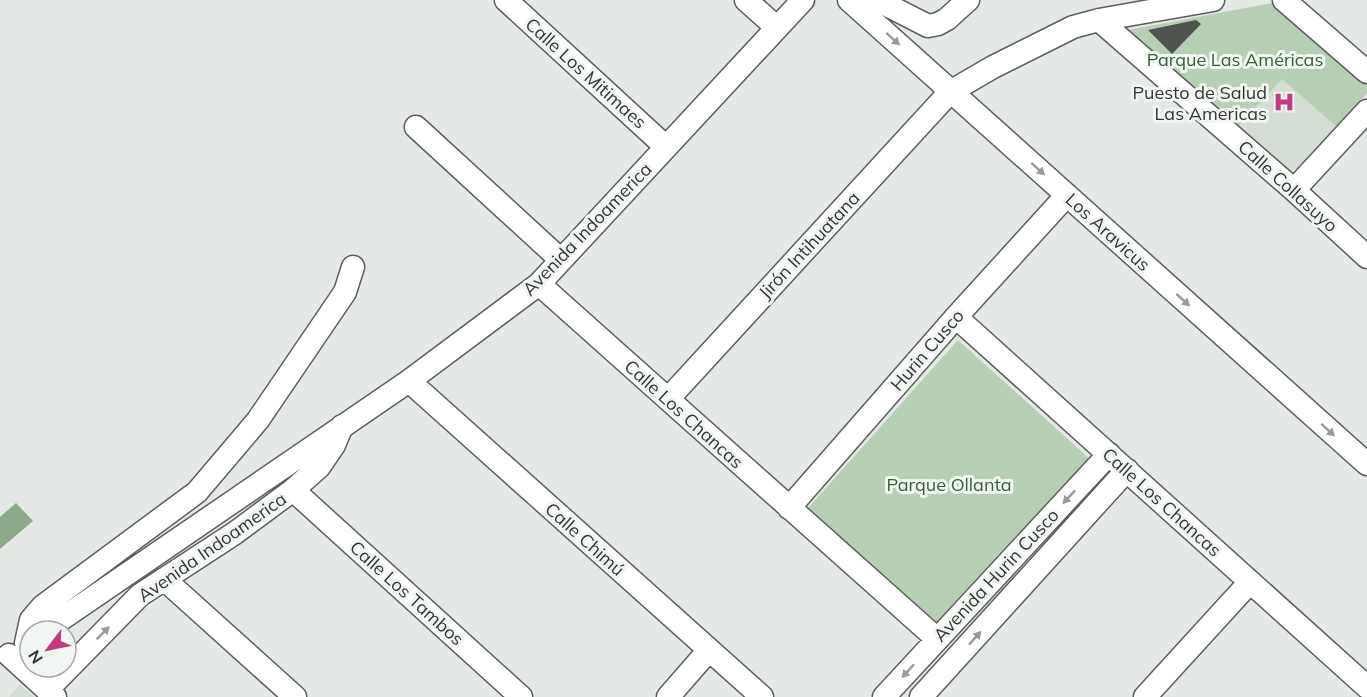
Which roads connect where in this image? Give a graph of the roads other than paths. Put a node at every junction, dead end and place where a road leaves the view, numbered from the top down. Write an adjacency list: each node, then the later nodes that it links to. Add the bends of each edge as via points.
1 (506, 0): 15 (street, Calle Los Mitimaes)
2 (746, 0): 10 (street)
3 (803, 0): 10 (street, Avenida Indoamerica)
4 (849, 0): 12 (street, Los Aravicus, one-way to 12)
5 (869, 0): 6 (street, via 927,26 947,19)
6 (968, 0)
7 (1213, 0): 9 (street, Jirón Intihuatana)
8 (1284, 0): 11 (street)
9 (1099, 20): 12 (street, Jirón Intihuatana, via 1063,32); 16 (street, Calle Collasuyo)
10 (777, 28): 15 (street, Avenida Indoamerica)
11 (1367, 72)
12 (950, 92): 17 (street, Los Aravicus, one-way to 17); 24 (street, Jirón Intihuatana)
13 (1367, 111): 16 (street)
14 (416, 127): 19 (street)
15 (666, 147): 19 (street, Avenida Indoamerica)
16 (1294, 190): 18 (street, Calle Collasuyo)
17 (1067, 195): 22 (street, Hurin Cusco); 27 (street, Los Aravicus, one-way to 27)
18 (1367, 257)
19 (561, 260): 21 (street, Avenida Indoamerica)
20 (353, 267): 33 (street, via 345,292 258,420 197,492 43,606)
21 (539, 284): 23 (street, Avenida Indoamerica); 24 (street, Calle Los Chancas)
22 (956, 317): 26 (street, Calle Los Chancas); 30 (street, Hurin Cusco)
23 (409, 381): 25 (street, Avenida Indoamerica); 36 (street, Calle Chimú)
24 (668, 399): 30 (street, Calle Los Chancas)
25 (342, 425): 29 (street, Avenida Indoamerica, via 326,460); 34 (street, Avenida Indoamerica)
26 (1109, 454): 28 (street, Calle Los Chancas); 35 (street, Avenida Hurin Cusco, one-way to 35)
27 (1367, 464)
28 (1127, 470): 32 (street, Calle Los Chancas); 45 (street, Avenida Hurin Cusco, one-way to 28)
29 (293, 490): 31 (street, Avenida Indoamerica); 40 (street, Calle Los Tambos)
30 (789, 508): 35 (street, Calle Los Chancas)
31 (164, 579): 39 (street, Avenida Indoamerica, one-way to 31, via 140,595); 41 (street)
32 (1250, 582): 38 (street, Calle Los Chancas); 46 (street)
33 (32, 619)
34 (64, 619)
35 (937, 639): 44 (street, Avenida Hurin Cusco, one-way to 44)
36 (710, 650): 42 (street); 43 (street, Calle Chimú)
37 (40, 679): 39 (street)
38 (1367, 687)
39 (51, 693)
40 (514, 695)
41 (295, 697)
42 (668, 697)
43 (762, 697)
44 (884, 697)
45 (921, 697)
46 (1145, 697)

